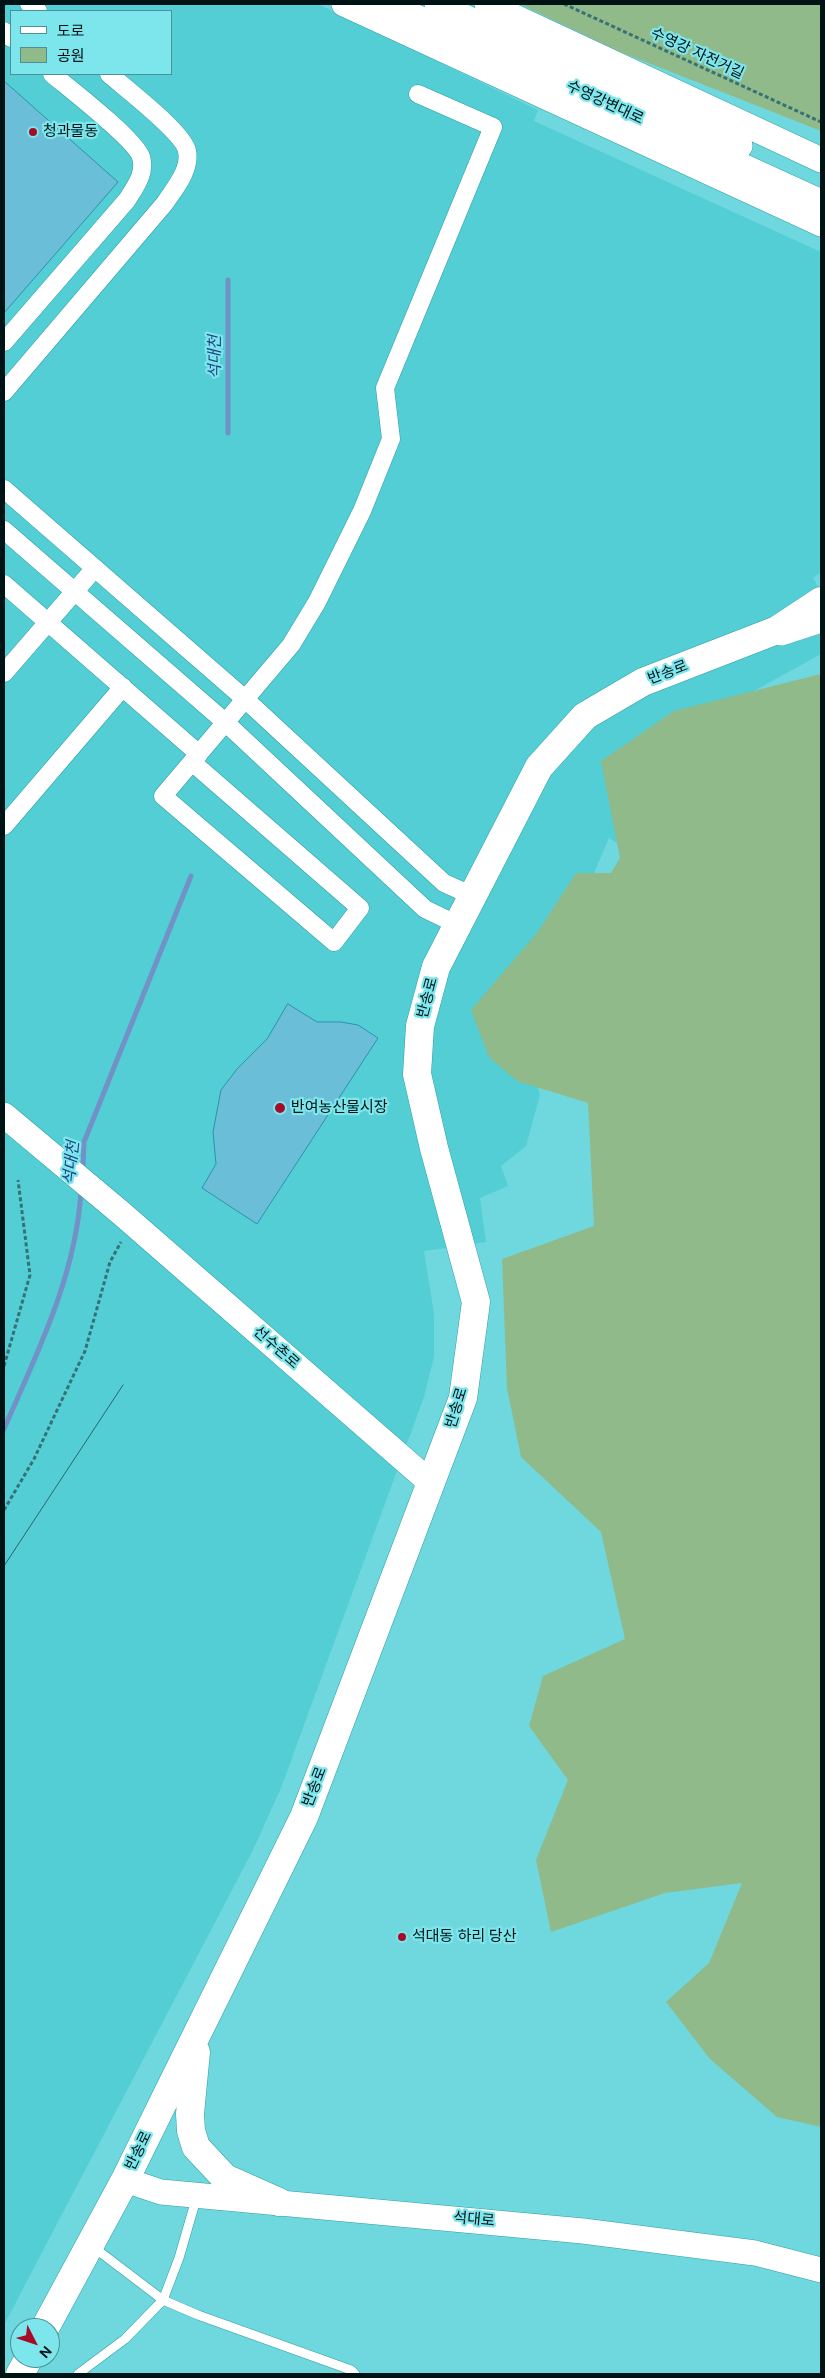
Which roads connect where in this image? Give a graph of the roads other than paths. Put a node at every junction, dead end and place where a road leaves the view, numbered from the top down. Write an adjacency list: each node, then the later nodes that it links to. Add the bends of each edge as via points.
1 (344, 4): 12 (main road)
2 (388, 4): 5 (main road, 수영강변대로)
3 (437, 4): 5 (main road, 수영강변대로)
4 (487, 4): 9 (main road)
5 (540, 62): 10 (main road); 11 (main road, 수영강변대로)
6 (53, 75): 13 (street, via 130,141 141,157 141,178 127,200)
7 (110, 75): 14 (street, via 179,136 187,152 184,172 165,203)
8 (418, 94): 26 (street, via 493,127 385,388 391,439 362,511 317,602 291,645)
9 (821, 160)
10 (821, 185)
11 (821, 202)
12 (821, 224)
13 (4, 342)
14 (4, 392)
15 (4, 489): 17 (street)
16 (4, 530): 19 (street)
17 (95, 568): 19 (street); 26 (street)
18 (4, 584): 22 (street)
19 (74, 592): 22 (street); 27 (street)
20 (821, 601): 23 (main road, 반송로)
21 (821, 620): 23 (main road)
22 (48, 622): 24 (street); 25 (street)
23 (759, 639): 30 (main road, 반송로, via 643,682 585,716 539,767)
24 (4, 673)
25 (123, 688): 28 (street); 29 (street)
26 (245, 699): 27 (street); 30 (street, via 444,882)
27 (225, 722): 28 (street); 31 (street, via 425,909)
28 (196, 758): 28 (street, via 360,908 334,942 163,796)
29 (4, 826)
30 (472, 896): 31 (main road, 반송로)
31 (458, 925): 33 (main road, 반송로, via 434,976 420,1026 417,1074 476,1302 463,1398)
32 (4, 1114): 33 (main road, 선수촌로)
33 (430, 1483): 34 (main road, 반송로, via 304,1817)
34 (198, 2032): 35 (main road, 반송로); 37 (main road, via 190,2114 196,2147 224,2178)
35 (125, 2180): 36 (main road, 석대로, via 161,2192); 38 (main road, 반송로)
36 (198, 2196): 37 (main road, 석대로); 40 (lane)
37 (279, 2202): 39 (main road, 석대로, via 583,2231 756,2253)
38 (90, 2244): 40 (lane); 41 (main road, 반송로)
39 (821, 2270)
40 (163, 2300): 42 (lane, via 126,2339); 43 (lane)
41 (50, 2318)
42 (78, 2374)
43 (355, 2374)

